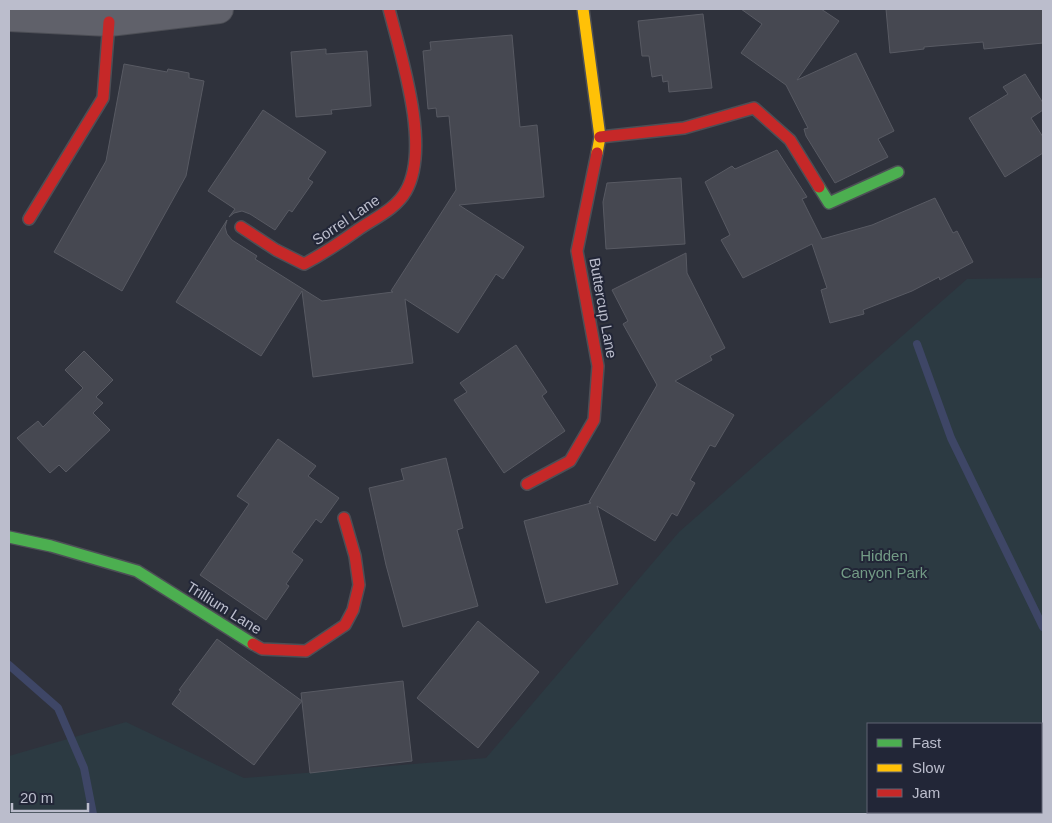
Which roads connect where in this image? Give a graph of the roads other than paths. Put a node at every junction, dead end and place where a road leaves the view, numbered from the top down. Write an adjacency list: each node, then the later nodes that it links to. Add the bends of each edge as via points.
1 (219, 9): 5 (street)
2 (389, 9): 9 (street, Sorrel Lane, via 414,111 414,170 406,190 391,209 304,264)
3 (583, 9): 6 (street, Buttercup Lane)
4 (9, 16): 5 (street)
5 (109, 22): 8 (street, via 103,98)
6 (600, 137): 7 (street, via 684,128 754,108 790,140 828,203); 10 (street, Buttercup Lane, via 577,252 598,366 594,420 570,460)
7 (898, 172)
8 (29, 219)
9 (241, 227)
10 (527, 484)
11 (344, 518): 12 (street, Trillium Lane, via 355,556 358,585 353,610 345,625 306,651 262,649 137,571 51,546)
12 (9, 538)

